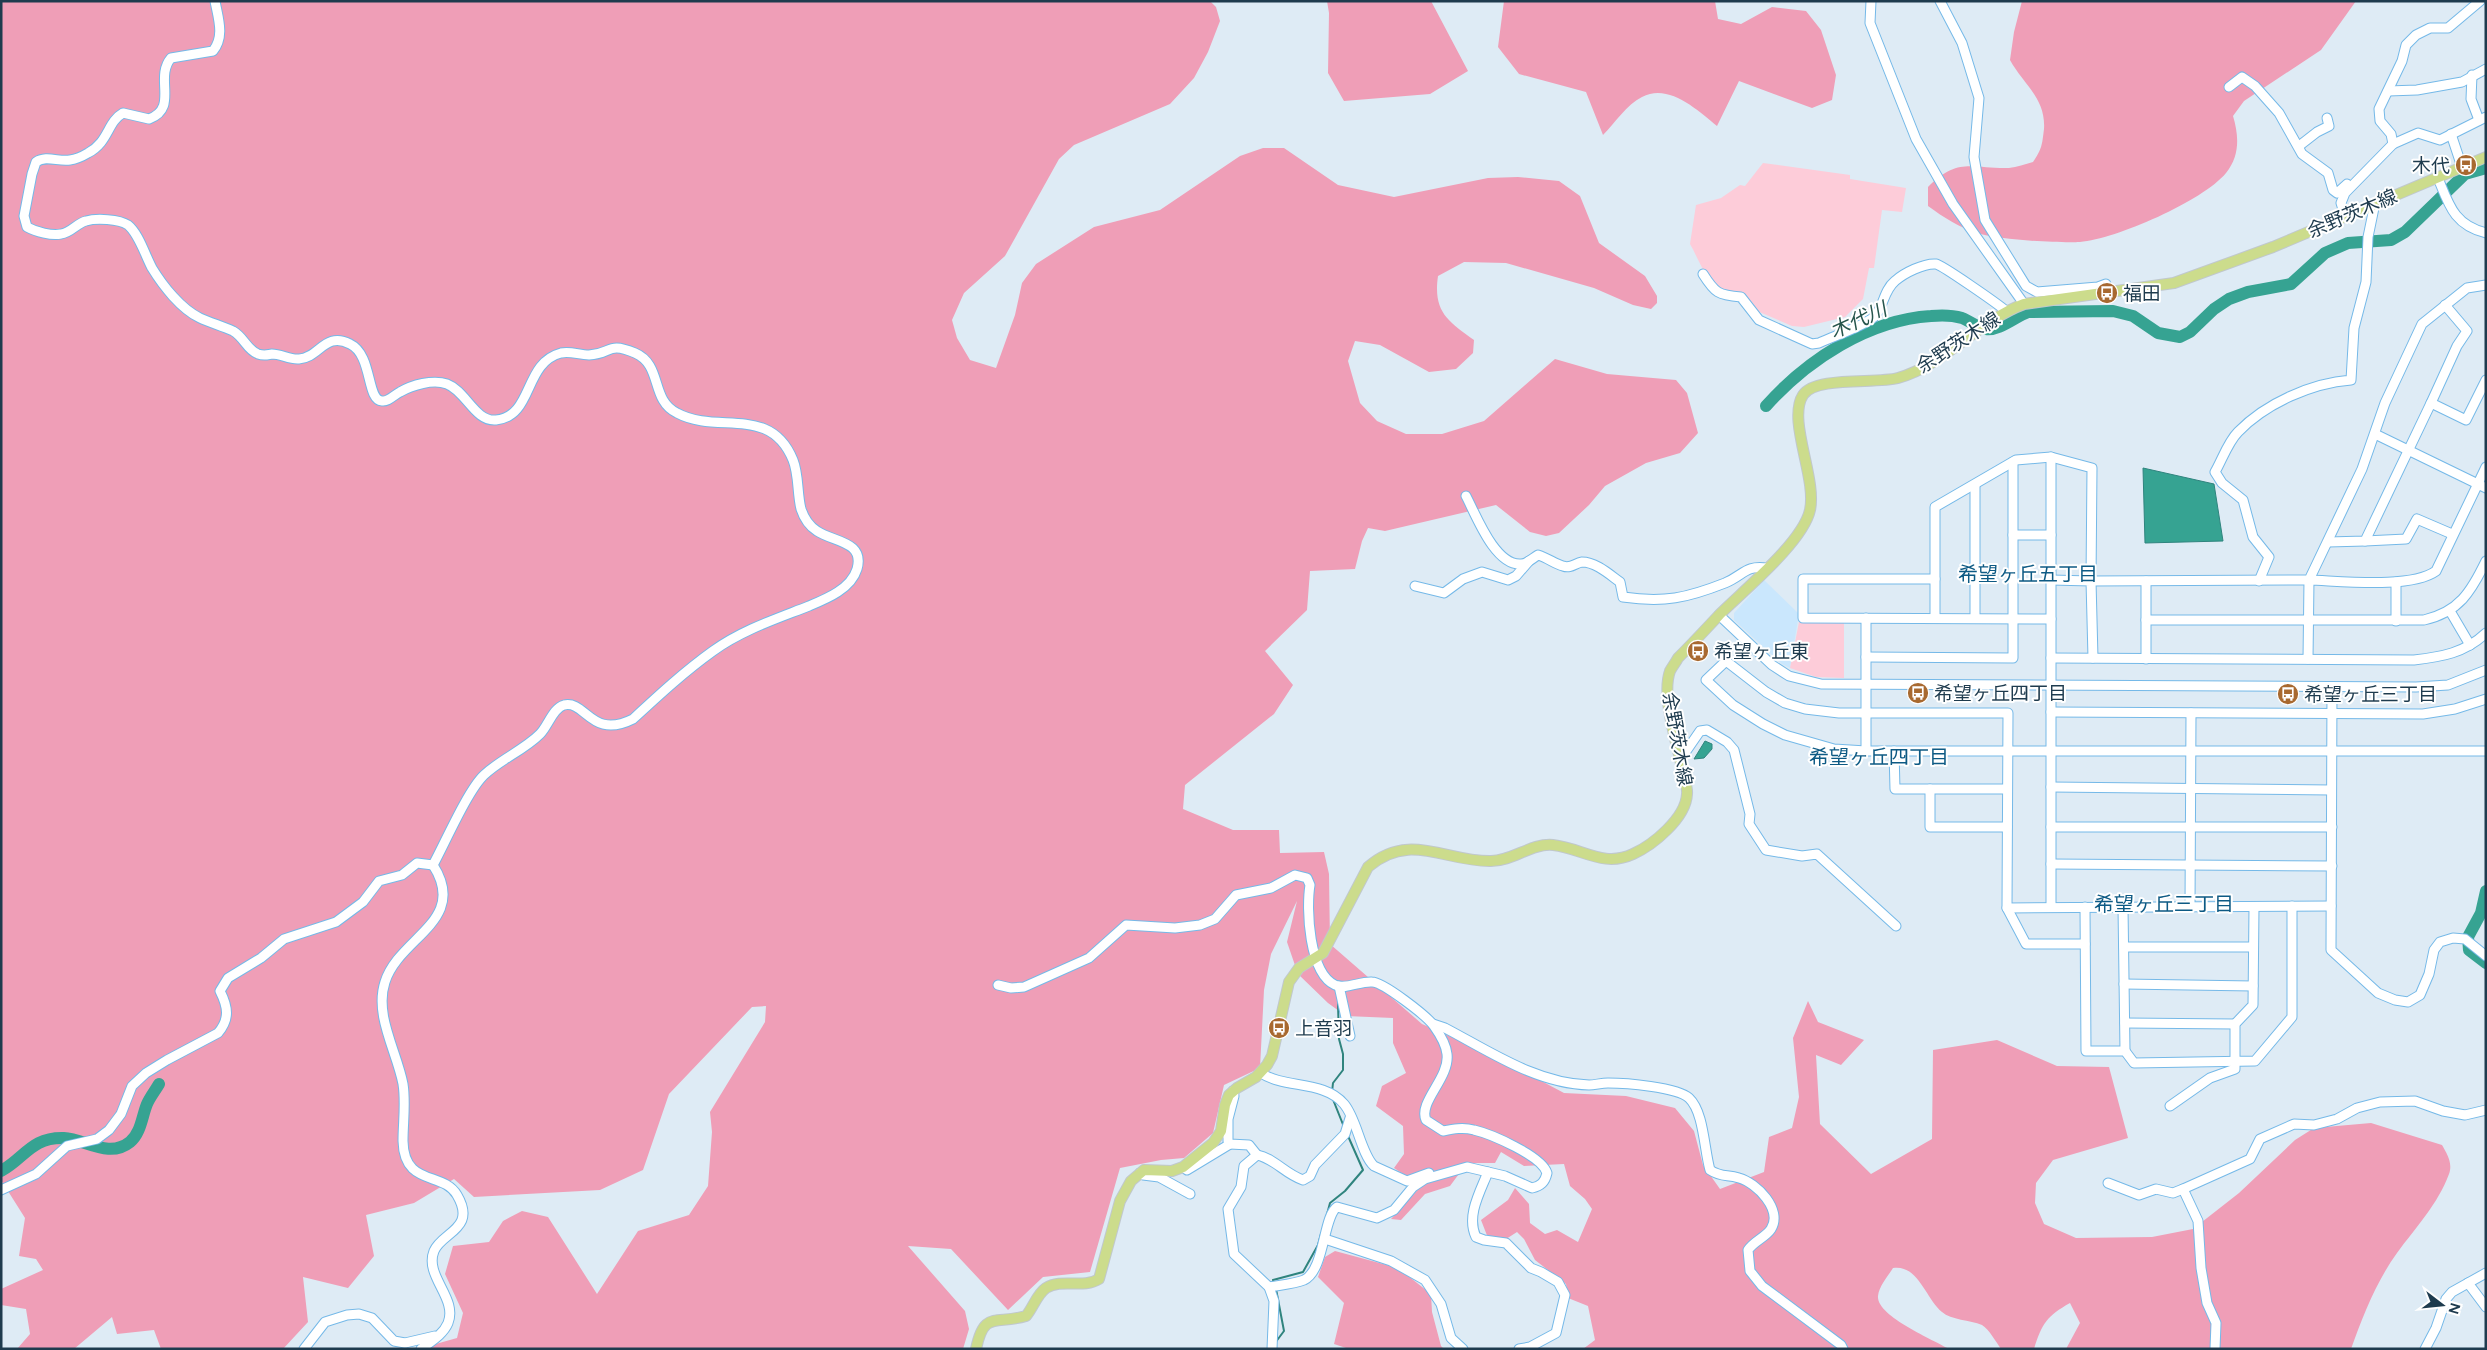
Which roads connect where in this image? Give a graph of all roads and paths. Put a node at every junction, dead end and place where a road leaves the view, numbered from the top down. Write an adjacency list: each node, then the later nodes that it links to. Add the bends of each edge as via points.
1 (215, 1): 97 (street, via 220,31 218,45 213,51 168,60 162,112 149,119 123,113 91,152 71,160 36,162 24,216 27,227 34,231 61,234 86,221 121,222 132,230 154,271 190,312 232,331 256,354 301,359 327,342 350,344 363,356 369,369 374,398 380,401 386,401 410,386 440,383 450,385 485,419 494,421 511,414 520,405 539,366 558,354 591,355 617,346 646,359 656,377 657,391 662,400 676,413 707,422 754,424 764,428 793,460 799,502 809,525 818,533 848,543 856,551 859,564 853,578 842,588 826,599 748,631 715,650 633,719 618,727 604,725 574,706 564,705 556,710 540,734 482,777)
2 (1871, 1): 24 (street, via 1870,23 1916,139 1953,204)
3 (1940, 1): 22 (street, via 1962,43 1979,98 1974,157 1984,220 2026,286 2037,292)
4 (2480, 1): 8 (street, via 2448,28 2430,28 2406,44)
5 (2486, 69): 6 (street)
6 (2472, 75): 8 (street, via 2462,82 2439,87); 10 (street, via 2471,99)
7 (2229, 87): 13 (street, via 2242,77 2255,86 2279,113)
8 (2388, 91): 12 (street, via 2380,109 2380,121)
9 (2327, 118): 13 (street, via 2329,126)
10 (2482, 119): 11 (street)
11 (2451, 134): 12 (street, via 2440,140 2418,133); 15 (street)
12 (2393, 144): 16 (street)
13 (2299, 146): 16 (street, via 2302,154 2328,173 2334,192)
14 (2486, 157): 15 (main road, 余野茨木線)
15 (2462, 167): 17 (main road, 余野茨木線)
16 (2359, 178): 19 (street, via 2345,193 2342,203)
17 (2439, 180): 18 (main road, 余野茨木線); 20 (street, via 2454,215 2475,230)
18 (2375, 203): 19 (main road, 余野茨木線); 48 (street, via 2368,237 2366,282 2354,328 2352,380 2328,382 2276,402 2237,433 2215,472 2222,483 2243,500 2253,537 2269,557)
19 (2345, 216): 24 (main road, 余野茨木線, via 2273,247 2174,283)
20 (2486, 233)
21 (1703, 274): 26 (street, via 1721,295 1741,297 1758,320 1812,344 1819,344 1873,318 1895,281 1926,264 1945,267)
22 (2106, 284)
23 (2486, 285): 25 (street, via 2467,288)
24 (2024, 304): 26 (main road, 余野茨木線)
25 (2444, 304): 28 (street, via 2467,331); 29 (street, via 2422,324 2384,403)
26 (2006, 311): 44 (main road, 余野茨木線, via 1932,362 1898,378 1881,382 1826,384 1812,387 1804,393 1798,416 1811,507 1807,521)
27 (2486, 380): 28 (street, via 2466,420)
28 (2431, 403): 30 (street)
29 (2375, 434): 30 (street); 41 (street)
30 (2408, 451): 35 (street); 40 (street)
31 (2050, 456): 32 (street); 39 (street); 50 (street, via 2092,468)
32 (2013, 462): 34 (street); 38 (street)
33 (2486, 467): 35 (street)
34 (1975, 485): 45 (street, via 1935,506); 57 (street)
35 (2482, 486): 37 (street)
36 (1466, 496): 42 (street, via 1493,548 1511,563 1522,564)
37 (2452, 534): 40 (street, via 2418,519 2406,539); 51 (street, via 2436,571 2422,579)
38 (2013, 535): 39 (street); 58 (street)
39 (2051, 535): 46 (street)
40 (2364, 541): 41 (street)
41 (2328, 542): 49 (street)
42 (1530, 560): 44 (street, via 1538,555 1563,566 1581,562 1594,566 1620,582 1623,597 1648,600 1692,594 1728,582 1754,566); 52 (street, via 1508,580 1482,572 1463,579 1444,593)
43 (2486, 561): 53 (street, via 2473,588)
44 (1767, 568): 54 (main road, 余野茨木線)
45 (1935, 579): 55 (street, via 1803,579 1803,618); 56 (street)
46 (2051, 580): 50 (street); 59 (street)
47 (2146, 580): 48 (street); 50 (street); 60 (street)
48 (2259, 580): 49 (street)
49 (2309, 580): 51 (street); 61 (street)
50 (2091, 581): 67 (street)
51 (2396, 582): 62 (street)
52 (1415, 586)
53 (2450, 611): 62 (street, via 2424,620); 64 (street)
54 (1720, 615): 71 (street, via 1772,665 1789,676 1821,684); 86 (main road, 余野茨木線, via 1678,658 1670,671 1671,713)
55 (1866, 618): 56 (street); 65 (street)
56 (1935, 618): 57 (street)
57 (1975, 618): 58 (street)
58 (2013, 618): 59 (street); 65 (street, via 2013,658)
59 (2051, 619): 66 (street)
60 (2146, 620): 61 (street); 68 (street)
61 (2309, 620): 62 (street); 69 (street)
62 (2396, 621)
63 (2486, 633): 64 (street)
64 (2470, 645): 69 (street, via 2446,656 2430,658)
65 (1866, 656): 71 (street)
66 (2051, 658): 67 (street); 72 (street)
67 (2093, 658): 68 (street)
68 (2146, 659): 69 (street)
69 (2308, 659)
70 (2486, 670): 73 (street, via 2448,684)
71 (1866, 685): 72 (street); 76 (street)
72 (2051, 686): 73 (street); 75 (street)
73 (2332, 687): 78 (street)
74 (2486, 699): 78 (street, via 2455,709 2423,714)
75 (2051, 712): 77 (street); 82 (street)
76 (1866, 713): 79 (street); 79 (street, via 1824,712 1785,702 1756,685 1726,661 1706,680 1733,705 1785,735 1834,749); 81 (street, via 2008,713)
77 (2191, 713): 78 (street); 83 (street)
78 (2332, 714): 84 (street)
79 (1866, 751): 80 (street)
80 (1894, 751): 81 (street); 89 (street, via 1895,789)
81 (2008, 751): 82 (street); 90 (street)
82 (2051, 751): 83 (street); 87 (street)
83 (2191, 751): 84 (street); 88 (street)
84 (2332, 751): 85 (street); 91 (street)
85 (2486, 751)
86 (1680, 760): 108 (street, via 1700,732 1707,730 1727,742 1734,750 1750,814 1749,824 1766,850 1802,856 1817,854); 113 (main road, 余野茨木線, via 1687,795 1682,811 1664,833 1635,854 1602,860 1548,845 1490,862 1408,848 1392,851 1368,866 1331,939)
87 (2051, 787): 88 (street); 93 (street)
88 (2190, 788): 91 (street); 94 (street)
89 (1930, 789): 90 (street); 92 (street, via 1930,827)
90 (2008, 789): 92 (street)
91 (2331, 790): 95 (street)
92 (2007, 827): 106 (street)
93 (2051, 827): 94 (street); 96 (street)
94 (2190, 827): 95 (street); 98 (street)
95 (2332, 827): 99 (street)
96 (2051, 864): 98 (street); 107 (street)
97 (433, 865): 137 (street, via 417,863 402,875 379,881 351,912 325,926 284,939 228,978 220,991 228,1014 224,1027 218,1033 146,1073 132,1086 121,1114 110,1130 96,1139 67,1146 36,1174); 144 (street, via 444,889 440,914 396,962 381,995 403,1087 405,1157 419,1175 457,1194 463,1212 458,1228 434,1250 434,1269 450,1312 448,1323)
98 (2190, 865): 99 (street); 105 (street)
99 (2332, 866): 102 (street)
100 (2254, 906): 101 (street); 105 (street); 111 (street)
101 (2292, 906): 102 (street); 123 (street, via 2292,1018 2255,1061)
102 (2332, 906): 112 (street, via 2331,950 2378,993 2394,1000 2408,1002 2420,995 2434,950 2440,942 2453,938 2467,940)
103 (2085, 907): 104 (street); 107 (street); 109 (street)
104 (2123, 907): 105 (street); 110 (street)
105 (2190, 907)
106 (2007, 908): 107 (street); 109 (street, via 2026,944)
107 (2051, 908)
108 (1896, 926)
109 (2085, 944): 122 (street, via 2086,1051)
110 (2124, 947): 111 (street); 114 (street)
111 (2253, 947): 117 (street)
112 (2486, 956)
113 (1317, 958): 115 (street, via 1309,936 1310,885 1307,878 1295,875 1271,888 1236,895 1214,919 1200,925 1175,928 1126,925 1089,958 1024,987); 116 (street, via 1328,980); 124 (main road, 余野茨木線, via 1299,968 1288,982 1272,1056)
114 (2124, 984): 117 (street); 118 (street)
115 (998, 985)
116 (1339, 986): 119 (street, via 1376,982); 121 (street)
117 (2253, 986): 120 (street, via 2253,1005)
118 (2125, 1023): 120 (street); 122 (street)
119 (1432, 1024): 133 (street, via 1447,1053 1441,1082 1424,1108 1426,1120 1443,1131 1473,1129 1494,1137 1540,1162 1547,1173 1545,1181 1532,1188); 151 (street, via 1548,1077 1588,1085 1608,1083 1668,1089 1687,1096 1696,1105 1710,1170 1719,1176 1739,1178 1749,1183 1761,1191 1772,1210 1771,1230 1748,1250 1750,1271 1762,1286)
120 (2235, 1024): 123 (street)
121 (1350, 1036)
122 (2125, 1051): 123 (street, via 2134,1063)
123 (2235, 1061): 126 (street, via 2235,1069 2210,1078)
124 (1261, 1073): 125 (main road, 余野茨木線); 128 (street, via 1331,1094 1344,1104)
125 (1233, 1091): 129 (street, via 1228,1119); 131 (main road, via 1225,1105 1218,1137)
126 (2170, 1106)
127 (2486, 1110): 136 (street, via 2465,1116 2415,1101 2380,1102 2314,1125 2294,1124 2260,1139 2250,1159)
128 (1350, 1118): 130 (street, via 1345,1134 1303,1180 1289,1176 1264,1156); 132 (street, via 1374,1166 1407,1181 1424,1174)
129 (1230, 1144): 130 (street, via 1249,1145); 131 (street, via 1187,1170)
130 (1257, 1155): 142 (street, via 1244,1166 1241,1187 1228,1209 1228,1218 1234,1254)
131 (1183, 1167): 134 (main road)
132 (1448, 1172): 133 (street, via 1467,1167); 139 (street, via 1425,1179 1413,1187 1394,1210 1377,1218 1343,1208 1334,1209)
133 (1488, 1172): 150 (street, via 1473,1213 1476,1236 1506,1243 1531,1268 1558,1282 1565,1295 1556,1333 1530,1347)
134 (1140, 1173): 138 (street, via 1159,1177); 147 (main road, via 1131,1181 1120,1201 1099,1279 1091,1284 1048,1287 1026,1316 992,1320 984,1325)
135 (2108, 1183): 136 (street, via 2139,1195 2156,1189 2173,1193)
136 (2184, 1189): 152 (street, via 2198,1221 2207,1303 2216,1323)
137 (1, 1190)
138 (1190, 1194)
139 (1325, 1239): 142 (street, via 1309,1276); 149 (street, via 1391,1261 1425,1280 1441,1304 1451,1338)
140 (2486, 1272): 141 (street)
141 (2468, 1283): 143 (street); 153 (street, via 2446,1299)
142 (1269, 1287): 148 (street, via 1274,1301)
143 (2486, 1307)
144 (440, 1334): 145 (street, via 405,1342 394,1341 372,1318 347,1315 324,1322); 146 (street)
145 (304, 1349)
146 (421, 1349)
147 (976, 1349)
148 (1272, 1349)
149 (1463, 1349)
150 (1519, 1349)
151 (1843, 1349)
152 (2214, 1349)
153 (2425, 1349)

